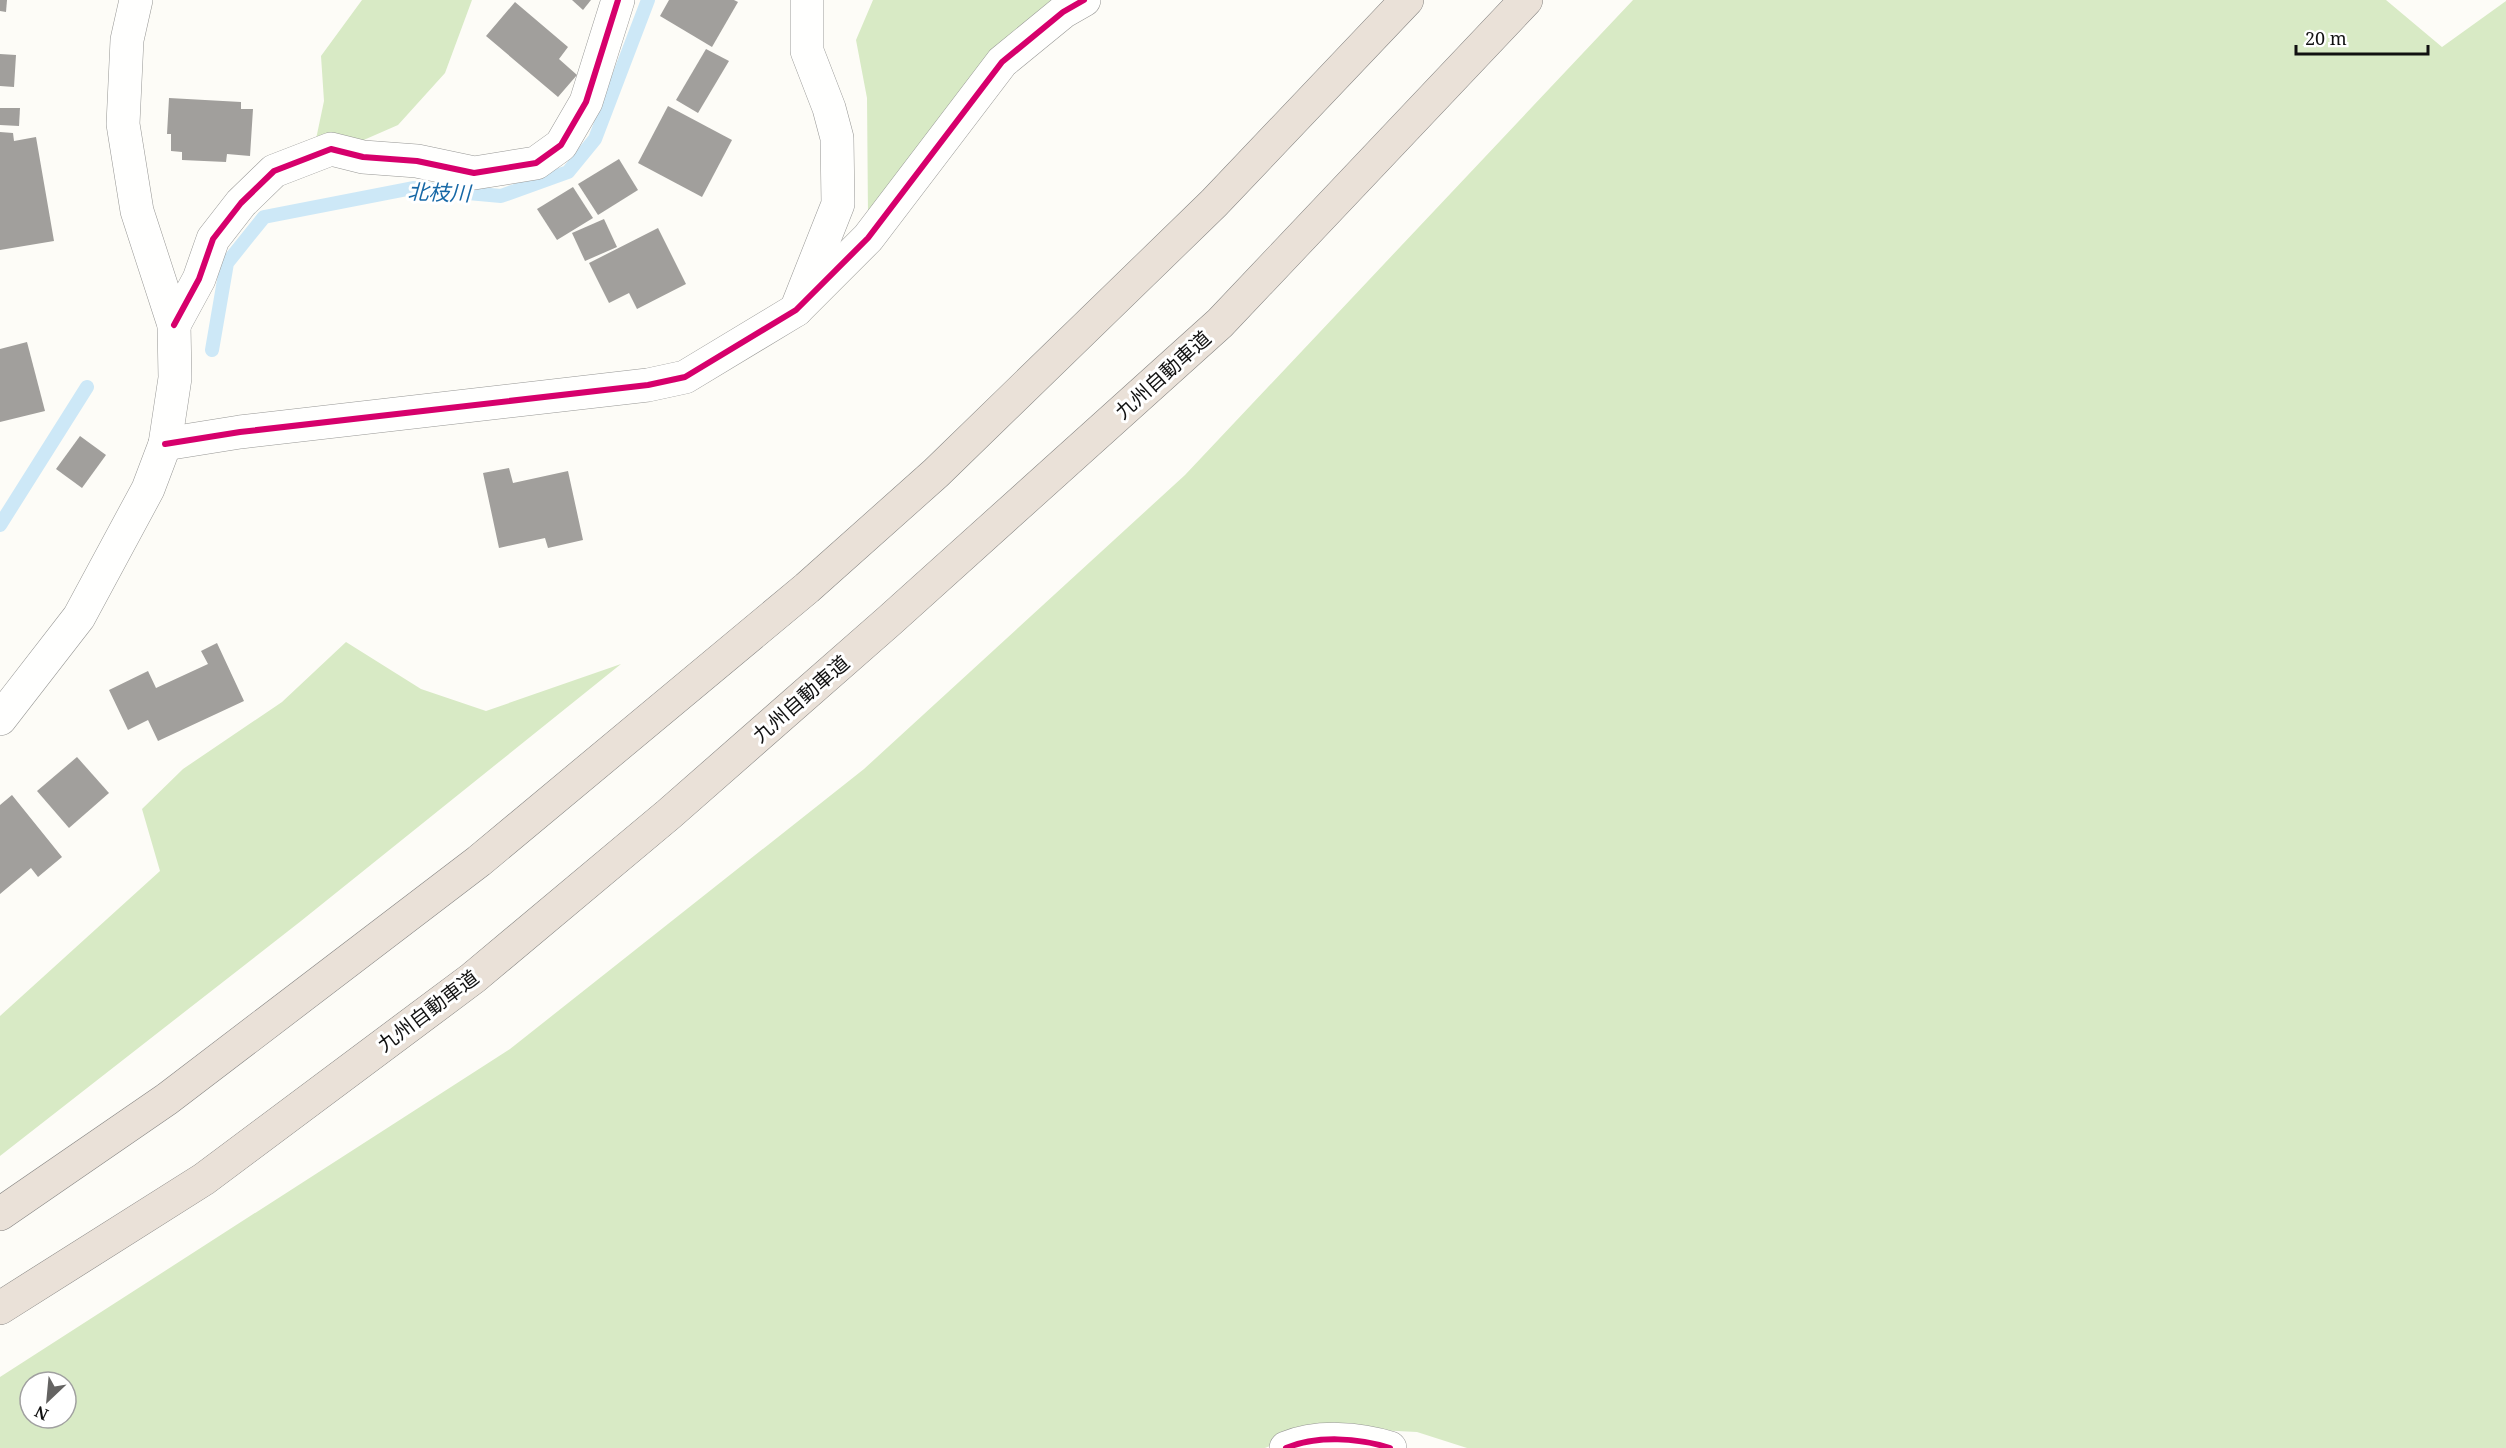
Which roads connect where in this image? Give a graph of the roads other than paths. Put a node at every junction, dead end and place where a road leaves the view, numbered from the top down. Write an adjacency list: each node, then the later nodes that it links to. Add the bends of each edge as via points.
1 (136, 0): 8 (street, via 127,40 123,124 137,211)
2 (618, 0): 8 (street, via 586,102 561,146 536,163 474,173 331,150 274,171 213,239 199,279)
3 (807, 0): 7 (street, via 807,51 837,138 838,204)
4 (1084, 0): 7 (street, via 1063,12 1002,62 868,238)
5 (1407, 0): 11 (highway, via 1214,203 936,473 807,588 479,861 167,1099)
6 (1526, 0): 12 (highway, 九州自動車道, via 1220,323 669,814 473,978 204,1179)
7 (796, 309): 9 (street, via 685,377 648,386)
8 (174, 325): 9 (street, via 176,378)
9 (165, 444): 10 (street, via 148,489 79,617)
10 (0, 719)
11 (0, 1214)
12 (0, 1308)
13 (1286, 1448): 14 (street, via 1301,1442 1365,1440)
14 (1390, 1448)

